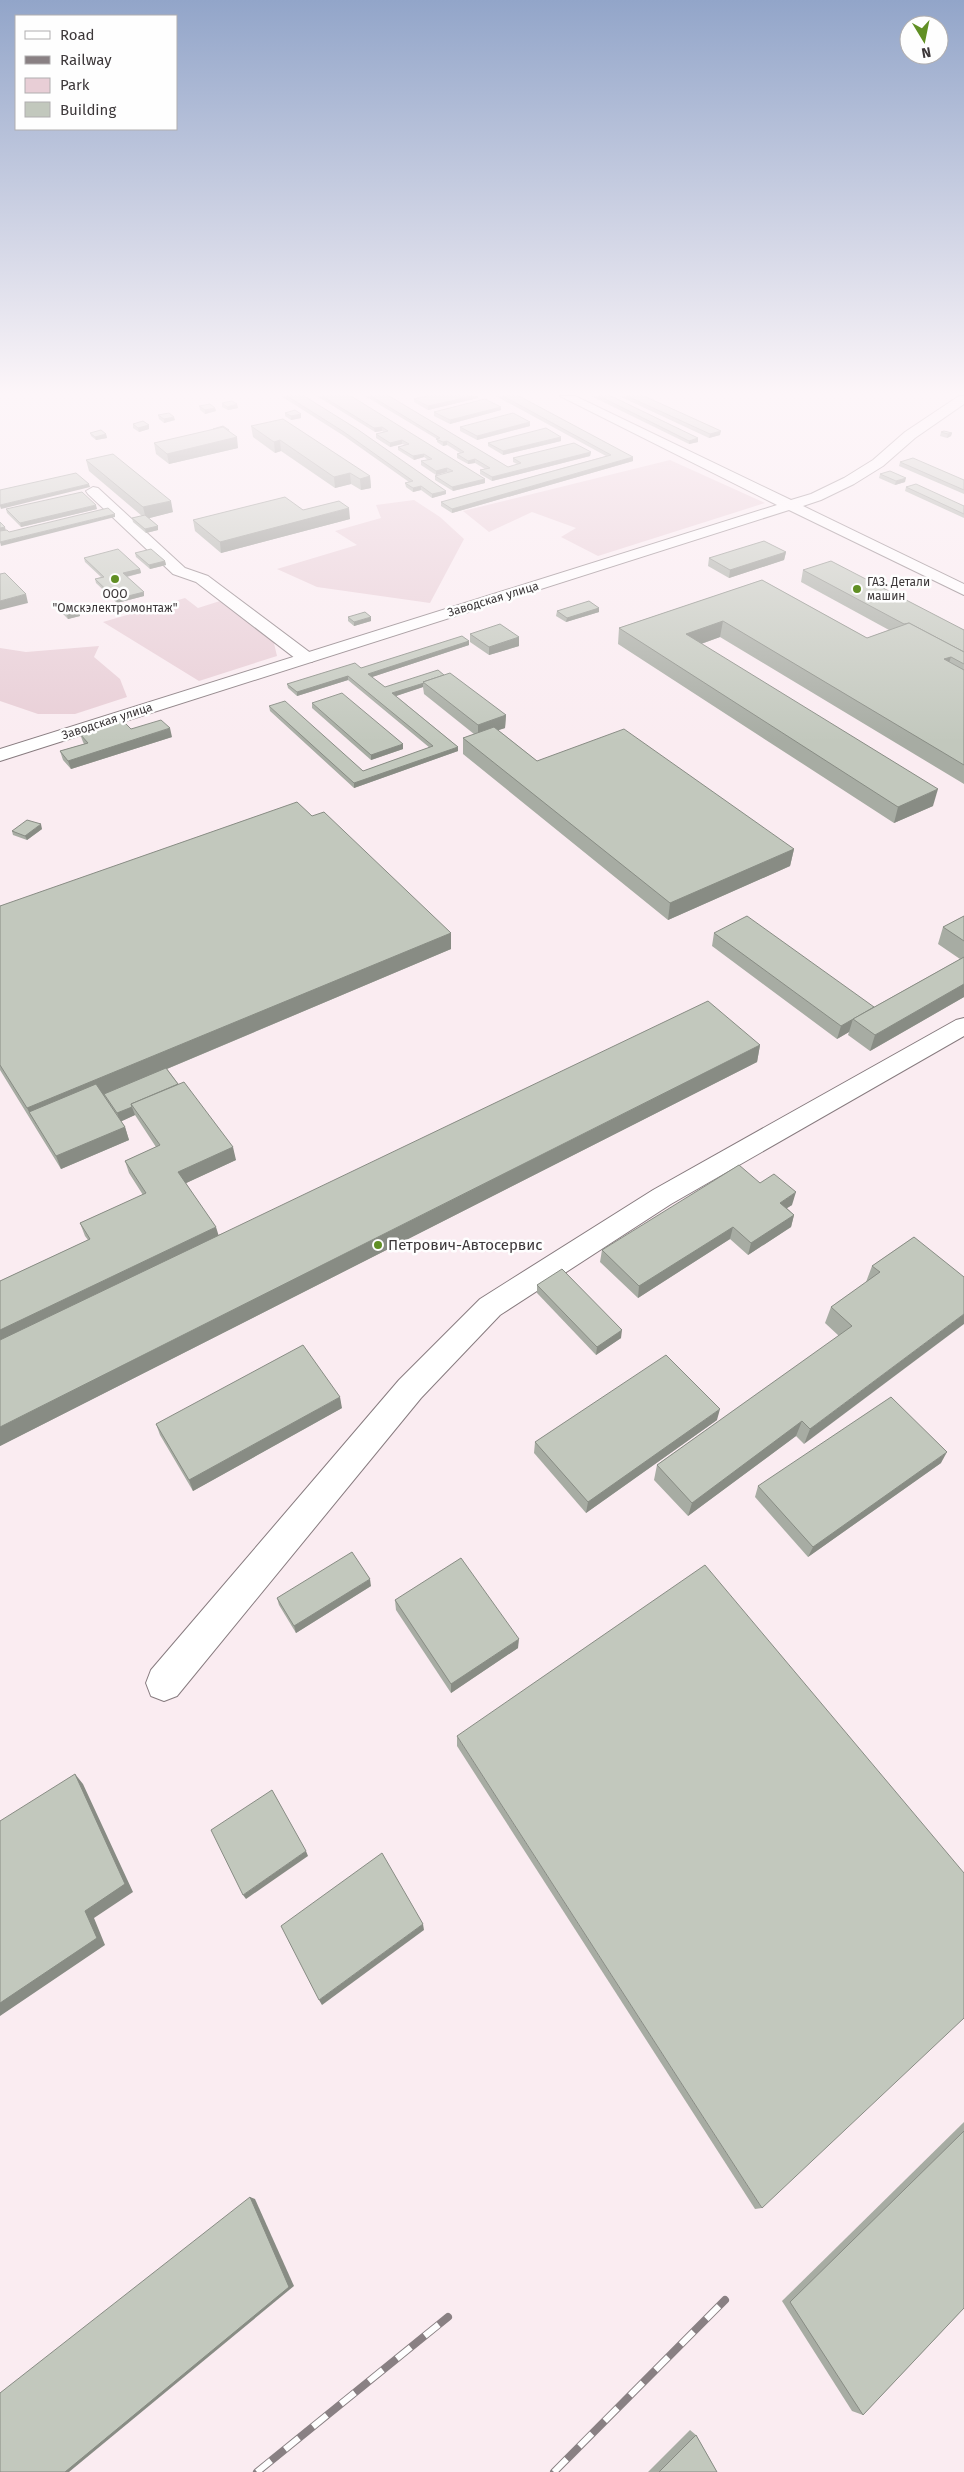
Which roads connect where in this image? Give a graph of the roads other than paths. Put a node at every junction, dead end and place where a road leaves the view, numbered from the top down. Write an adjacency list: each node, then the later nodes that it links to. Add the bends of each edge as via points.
1 (116, 511): 5 (main road, via 179,571 202,579)
2 (775, 511): 5 (main road, Заводская улица)
3 (803, 511): 4 (main road)
4 (964, 590)
5 (306, 658): 6 (main road, Заводская улица)
6 (0, 755)
7 (964, 1026): 8 (main road, via 662,1197 490,1307 410,1389)
8 (164, 1683)

